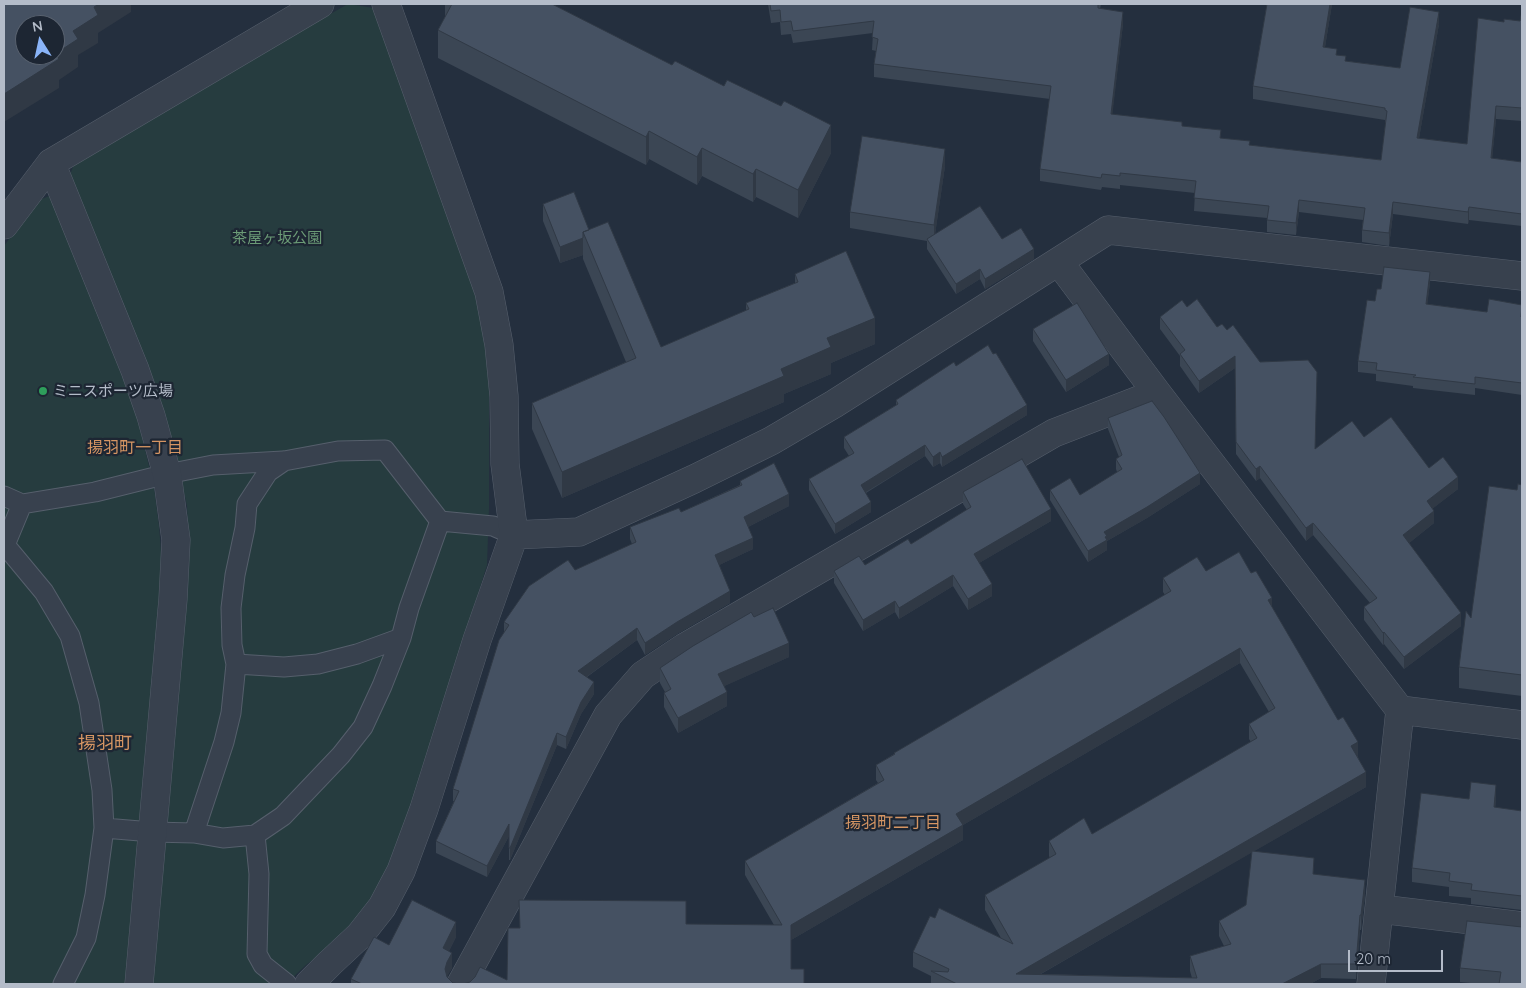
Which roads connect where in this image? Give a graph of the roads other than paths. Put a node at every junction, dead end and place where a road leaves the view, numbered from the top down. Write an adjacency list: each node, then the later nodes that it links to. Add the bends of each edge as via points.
1 (320, 4): 3 (street)
2 (386, 4): 13 (street, via 489,292 502,371 505,464)
3 (51, 163): 4 (street); 9 (street, via 135,370)
4 (4, 225)
5 (1059, 262): 6 (street, via 1108,230); 7 (street); 13 (street, via 771,441 579,532)
6 (1522, 276)
7 (1157, 393): 17 (street); 29 (street, via 1054,433 685,647 643,676 608,715)
8 (284, 461): 9 (lane, via 213,465); 12 (lane, via 338,452 385,450); 16 (lane, via 268,472 247,504 231,608)
9 (166, 474): 11 (lane, via 96,492); 20 (street, via 176,540)
10 (4, 496): 11 (lane)
11 (22, 504): 14 (lane)
12 (440, 521): 13 (lane, via 493,526); 15 (lane)
13 (514, 535): 28 (street, via 401,871 382,907 360,935)
14 (4, 545): 19 (lane, via 44,592 70,636 89,703 102,790)
15 (401, 638): 16 (lane, via 318,664 284,667); 22 (lane, via 363,728 282,816)
16 (236, 664): 21 (lane, via 231,713 224,742)
17 (1400, 710): 18 (street); 23 (street)
18 (1522, 725)
19 (104, 828): 20 (lane); 25 (lane, via 86,938)
20 (152, 832): 21 (lane); 26 (street)
21 (194, 832): 22 (lane, via 223,838)
22 (255, 835): 27 (lane, via 259,874 257,954 263,965)
23 (1380, 909): 24 (street); 30 (street)
24 (1522, 926)
25 (63, 984)
26 (139, 984)
27 (287, 984)
28 (309, 984)
29 (461, 984)
30 (1371, 984)

